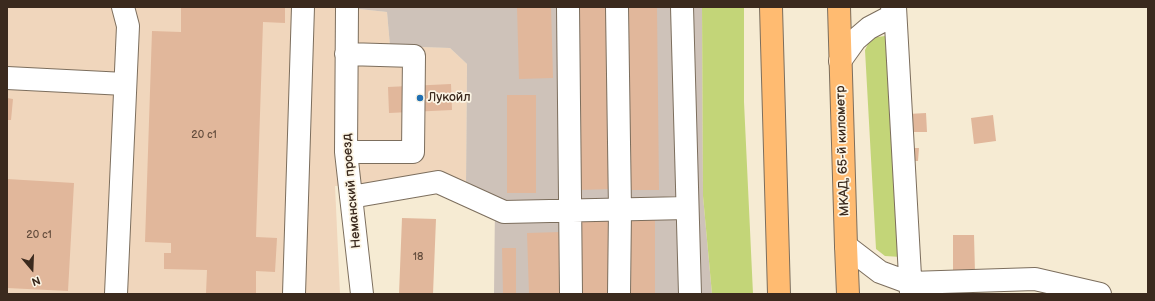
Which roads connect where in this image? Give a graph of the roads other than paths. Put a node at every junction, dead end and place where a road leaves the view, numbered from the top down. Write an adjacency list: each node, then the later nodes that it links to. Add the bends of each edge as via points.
1 (123, 7): 14 (lane, via 128,26)
2 (303, 7): 23 (lane)
3 (333, 7): 11 (lane)
4 (347, 7): 11 (lane, Неманский проезд)
5 (568, 7): 18 (lane)
6 (616, 7): 19 (lane)
7 (682, 7): 17 (lane)
8 (771, 7): 28 (highway)
9 (839, 7): 12 (highway, МКАД, 65-й километр)
10 (894, 7): 12 (lane, via 890,17 855,40); 21 (lane)
11 (346, 47): 15 (lane, Неманский проезд); 15 (lane, via 414,56 413,152)
12 (840, 61): 20 (highway, МКАД, 65-й километр)
13 (7, 78): 14 (lane)
14 (125, 84): 22 (lane)
15 (346, 152): 16 (lane, Неманский проезд)
16 (351, 197): 18 (lane, via 438,182 504,212); 24 (lane, Неманский проезд)
17 (687, 208): 19 (lane); 27 (lane)
18 (571, 210): 19 (lane); 25 (lane)
19 (620, 210): 26 (lane)
20 (846, 246): 21 (lane); 29 (highway, МКАД, 65-й километр)
21 (904, 290): 30 (lane, via 1035,279)
22 (116, 294)
23 (294, 294)
24 (362, 294)
25 (571, 294)
26 (619, 294)
27 (690, 294)
28 (779, 294)
29 (848, 294)
30 (1100, 294)

